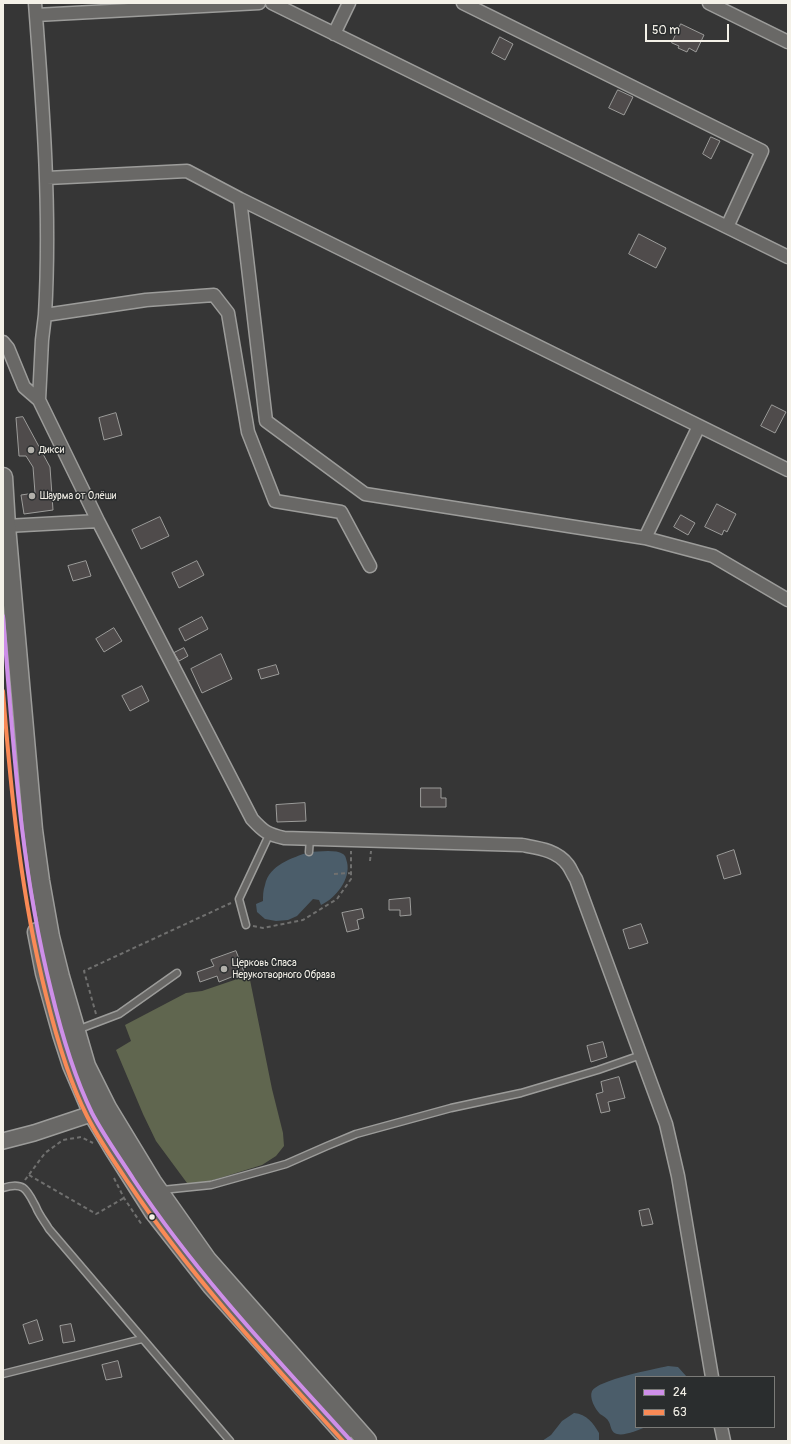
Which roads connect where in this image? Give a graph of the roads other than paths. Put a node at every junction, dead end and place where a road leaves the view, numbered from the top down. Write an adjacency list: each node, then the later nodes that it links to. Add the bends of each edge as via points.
1 (259, 3): 6 (street)
2 (272, 3): 7 (street)
3 (349, 3): 7 (street)
4 (463, 3): 11 (street, via 762,151)
5 (709, 3): 8 (street)
6 (36, 9): 9 (street)
7 (334, 34): 11 (street)
8 (788, 42)
9 (47, 178): 10 (street, via 187,171); 13 (street, via 48,258)
10 (240, 199): 16 (street); 21 (street, via 266,422 365,494)
11 (727, 227): 12 (street)
12 (788, 257)
13 (45, 315): 15 (street); 22 (street, via 146,300 214,295 228,313 248,432 275,501 341,512)
14 (3, 342): 15 (street, via 24,387)
15 (39, 400): 19 (street)
16 (700, 426): 17 (street); 21 (street)
17 (788, 470)
18 (3, 477): 20 (main road)
19 (98, 521): 20 (street); 25 (street, via 252,819)
20 (6, 526): 30 (main road, via 38,873 50,937)
21 (645, 538): 23 (street, via 713,556)
22 (370, 566)
23 (788, 600)
24 (3, 616): 32 (main road, via 20,814 33,915 45,973 72,1065)
25 (269, 835): 26 (street); 28 (lane, via 239,899)
26 (310, 838): 27 (lane); 31 (street, via 522,845 544,848 557,855 568,864 576,879)
27 (309, 852)
28 (246, 925)
29 (178, 973): 30 (lane, via 119,1014)
30 (75, 1031): 32 (main road)
31 (641, 1055): 35 (lane, via 521,1093 451,1108 356,1134 286,1164 211,1185); 38 (street, via 666,1124 678,1176)
32 (100, 1111): 33 (street); 35 (main road); 41 (main road, via 154,1212 212,1286)
33 (3, 1141)
34 (3, 1188): 36 (lane, via 12,1185 25,1188 49,1229)
35 (158, 1191): 42 (main road, via 212,1265)
36 (142, 1339): 37 (lane); 40 (lane)
37 (3, 1374)
38 (712, 1376)
39 (721, 1428): 43 (street)
40 (230, 1441)
41 (351, 1441)
42 (367, 1441)
43 (724, 1441)

